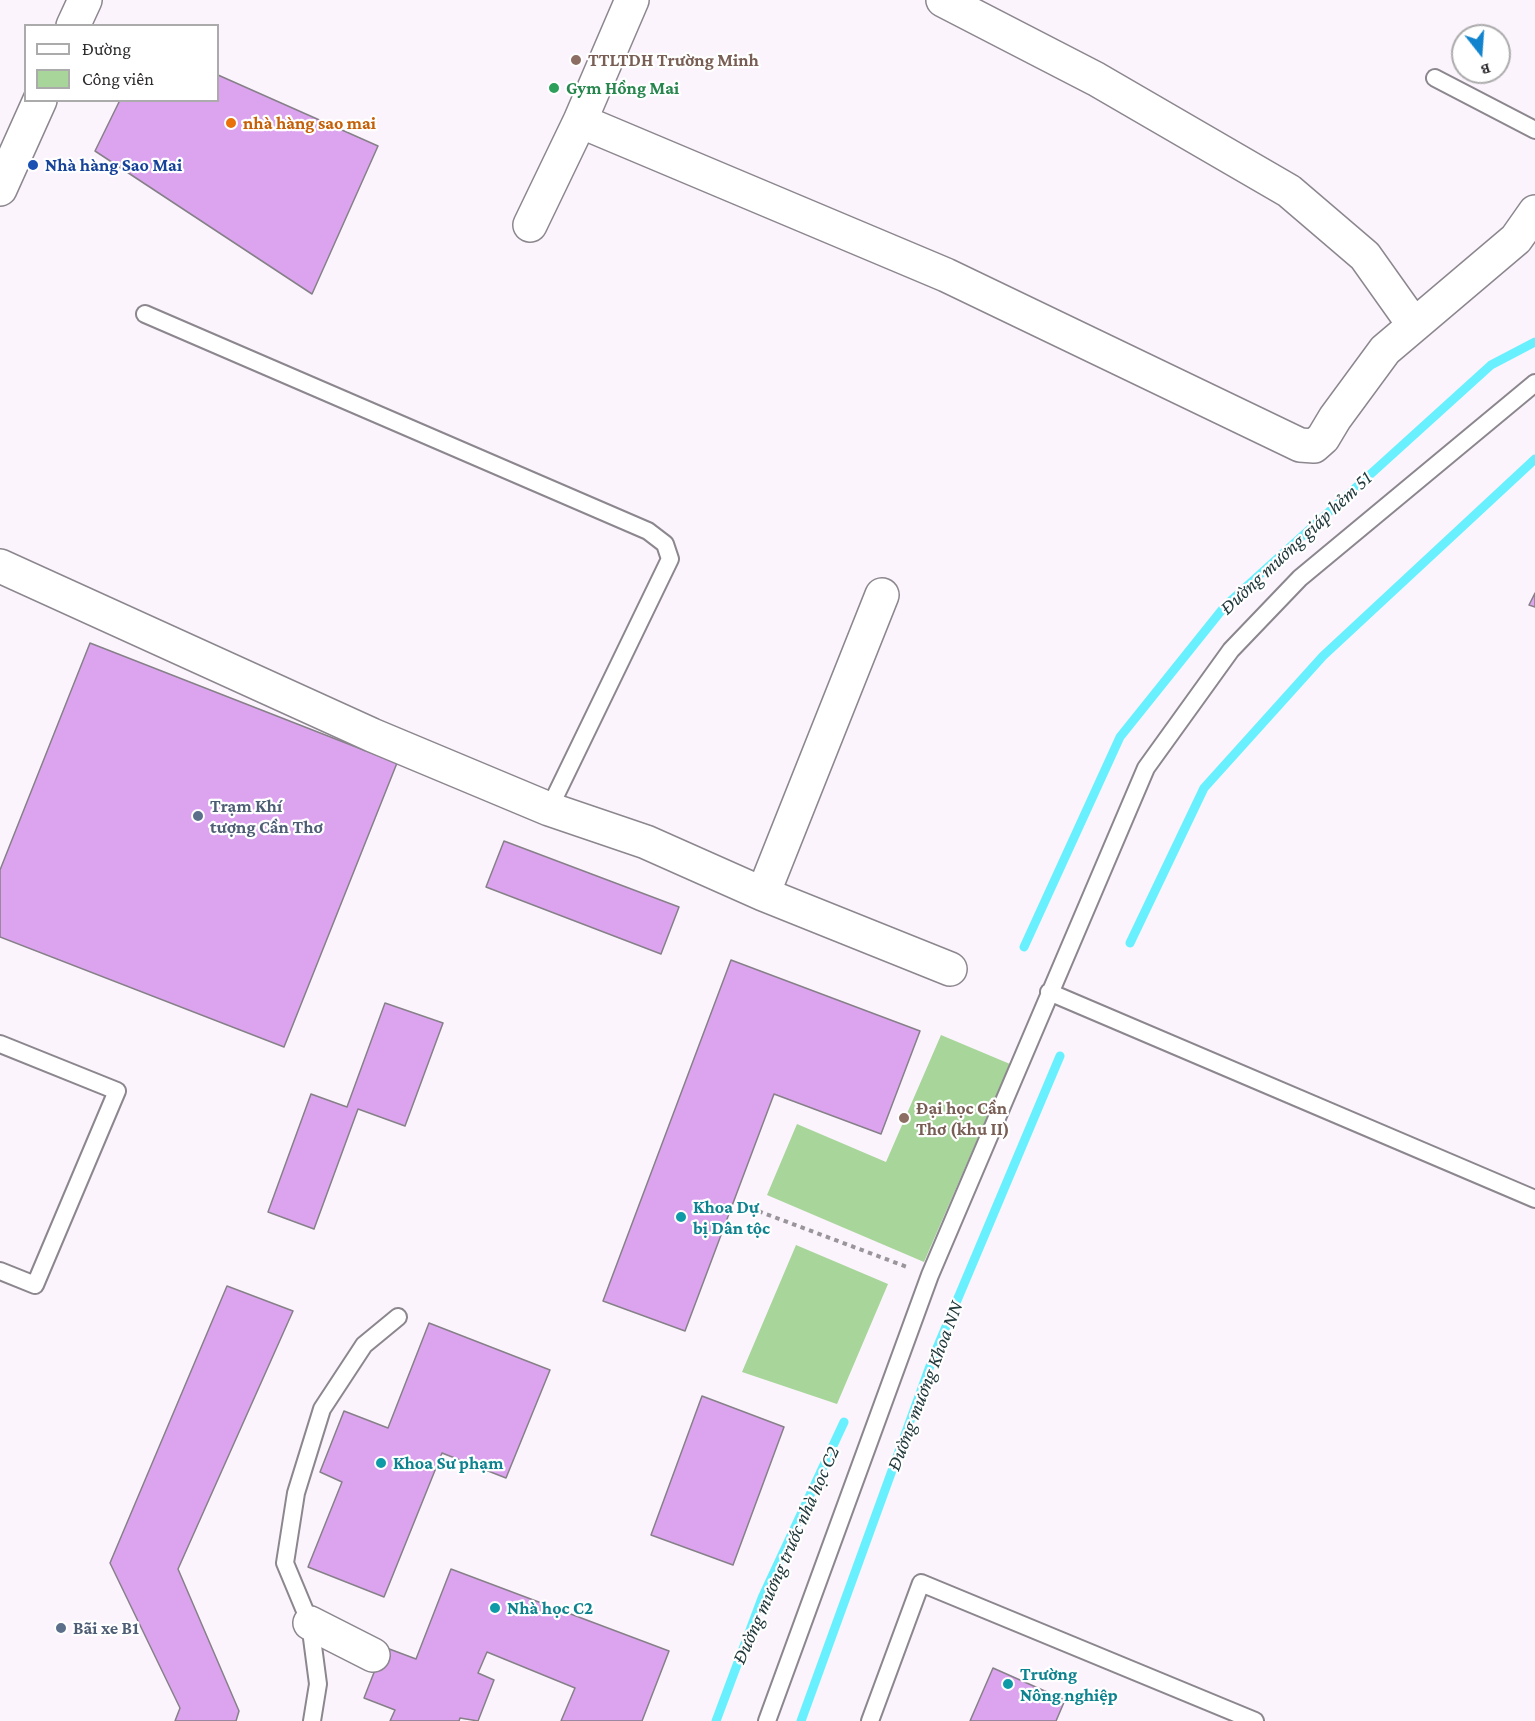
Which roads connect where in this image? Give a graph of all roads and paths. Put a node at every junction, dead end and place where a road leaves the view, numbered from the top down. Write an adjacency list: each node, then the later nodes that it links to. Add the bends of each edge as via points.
1 (85, 0): 4 (main road)
2 (632, 0): 7 (main road)
3 (943, 0): 13 (main road, via 1096,80 1289,191 1365,256)
4 (74, 24)
5 (1435, 78): 8 (lane)
6 (39, 102): 9 (main road)
7 (580, 121): 11 (main road); 13 (main road, via 946,275 1300,445 1314,446 1323,438 1385,350)
8 (1535, 130)
9 (0, 189)
10 (1535, 212): 13 (main road, via 1516,240)
11 (530, 225)
12 (145, 314): 17 (lane, via 648,531 665,544 670,559)
13 (1414, 325)
14 (1535, 383): 20 (lane, via 1300,578 1231,650 1146,768)
15 (0, 566): 17 (main road, via 372,735)
16 (882, 595): 18 (main road)
17 (549, 809): 18 (main road, via 646,842)
18 (763, 894): 19 (main road)
19 (950, 969)
20 (1049, 992): 22 (lane); 25 (lane)
21 (0, 1044): 24 (lane, via 117,1091 34,1285)
22 (1535, 1199)
23 (750, 1208): 25 (path)
24 (0, 1271)
25 (930, 1275): 30 (lane)
26 (398, 1317): 27 (lane, via 364,1345 322,1409 296,1493 285,1563)
27 (310, 1623): 28 (main road); 29 (lane, via 318,1684)
28 (373, 1655)
29 (312, 1721)
30 (767, 1721)
31 (870, 1721): 32 (lane, via 921,1583)
32 (1255, 1721)

